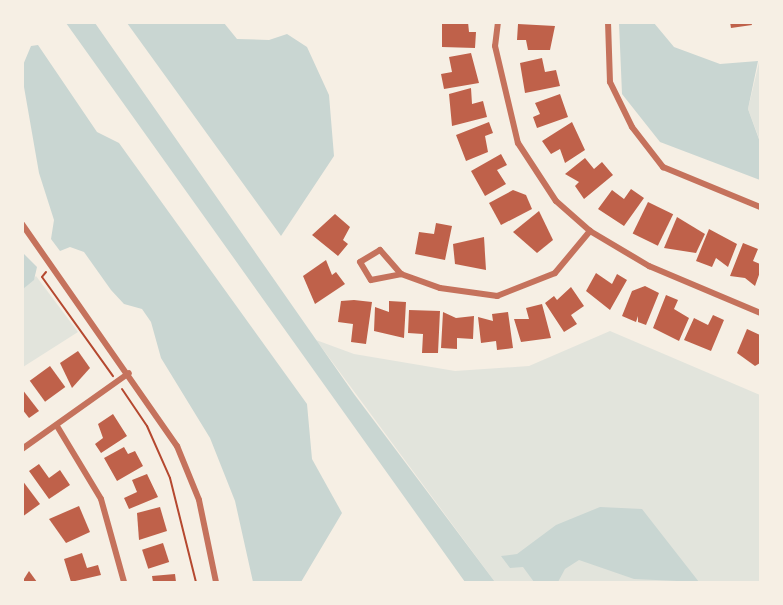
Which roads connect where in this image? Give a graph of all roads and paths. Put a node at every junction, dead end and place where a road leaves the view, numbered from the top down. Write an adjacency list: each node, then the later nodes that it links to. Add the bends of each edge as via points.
1 (498, 22): 5 (street, via 495,46 518,143 556,201)
2 (608, 22): 3 (street, via 610,82 632,127 663,167)
3 (760, 207)
4 (23, 226): 9 (street)
5 (590, 231): 7 (street, via 555,273 497,296 440,288); 8 (street, via 649,266)
6 (42, 267): 10 (path, via 53,294)
7 (401, 274): 7 (street, via 370,280 360,261 380,250)
8 (760, 312)
9 (129, 373): 12 (street); 16 (street, via 160,418 190,478)
10 (113, 376)
11 (122, 389): 15 (path, via 147,426 170,478)
12 (57, 426): 13 (street); 14 (street, via 101,499)
13 (22, 449)
14 (124, 582)
15 (196, 582)
16 (216, 582)

